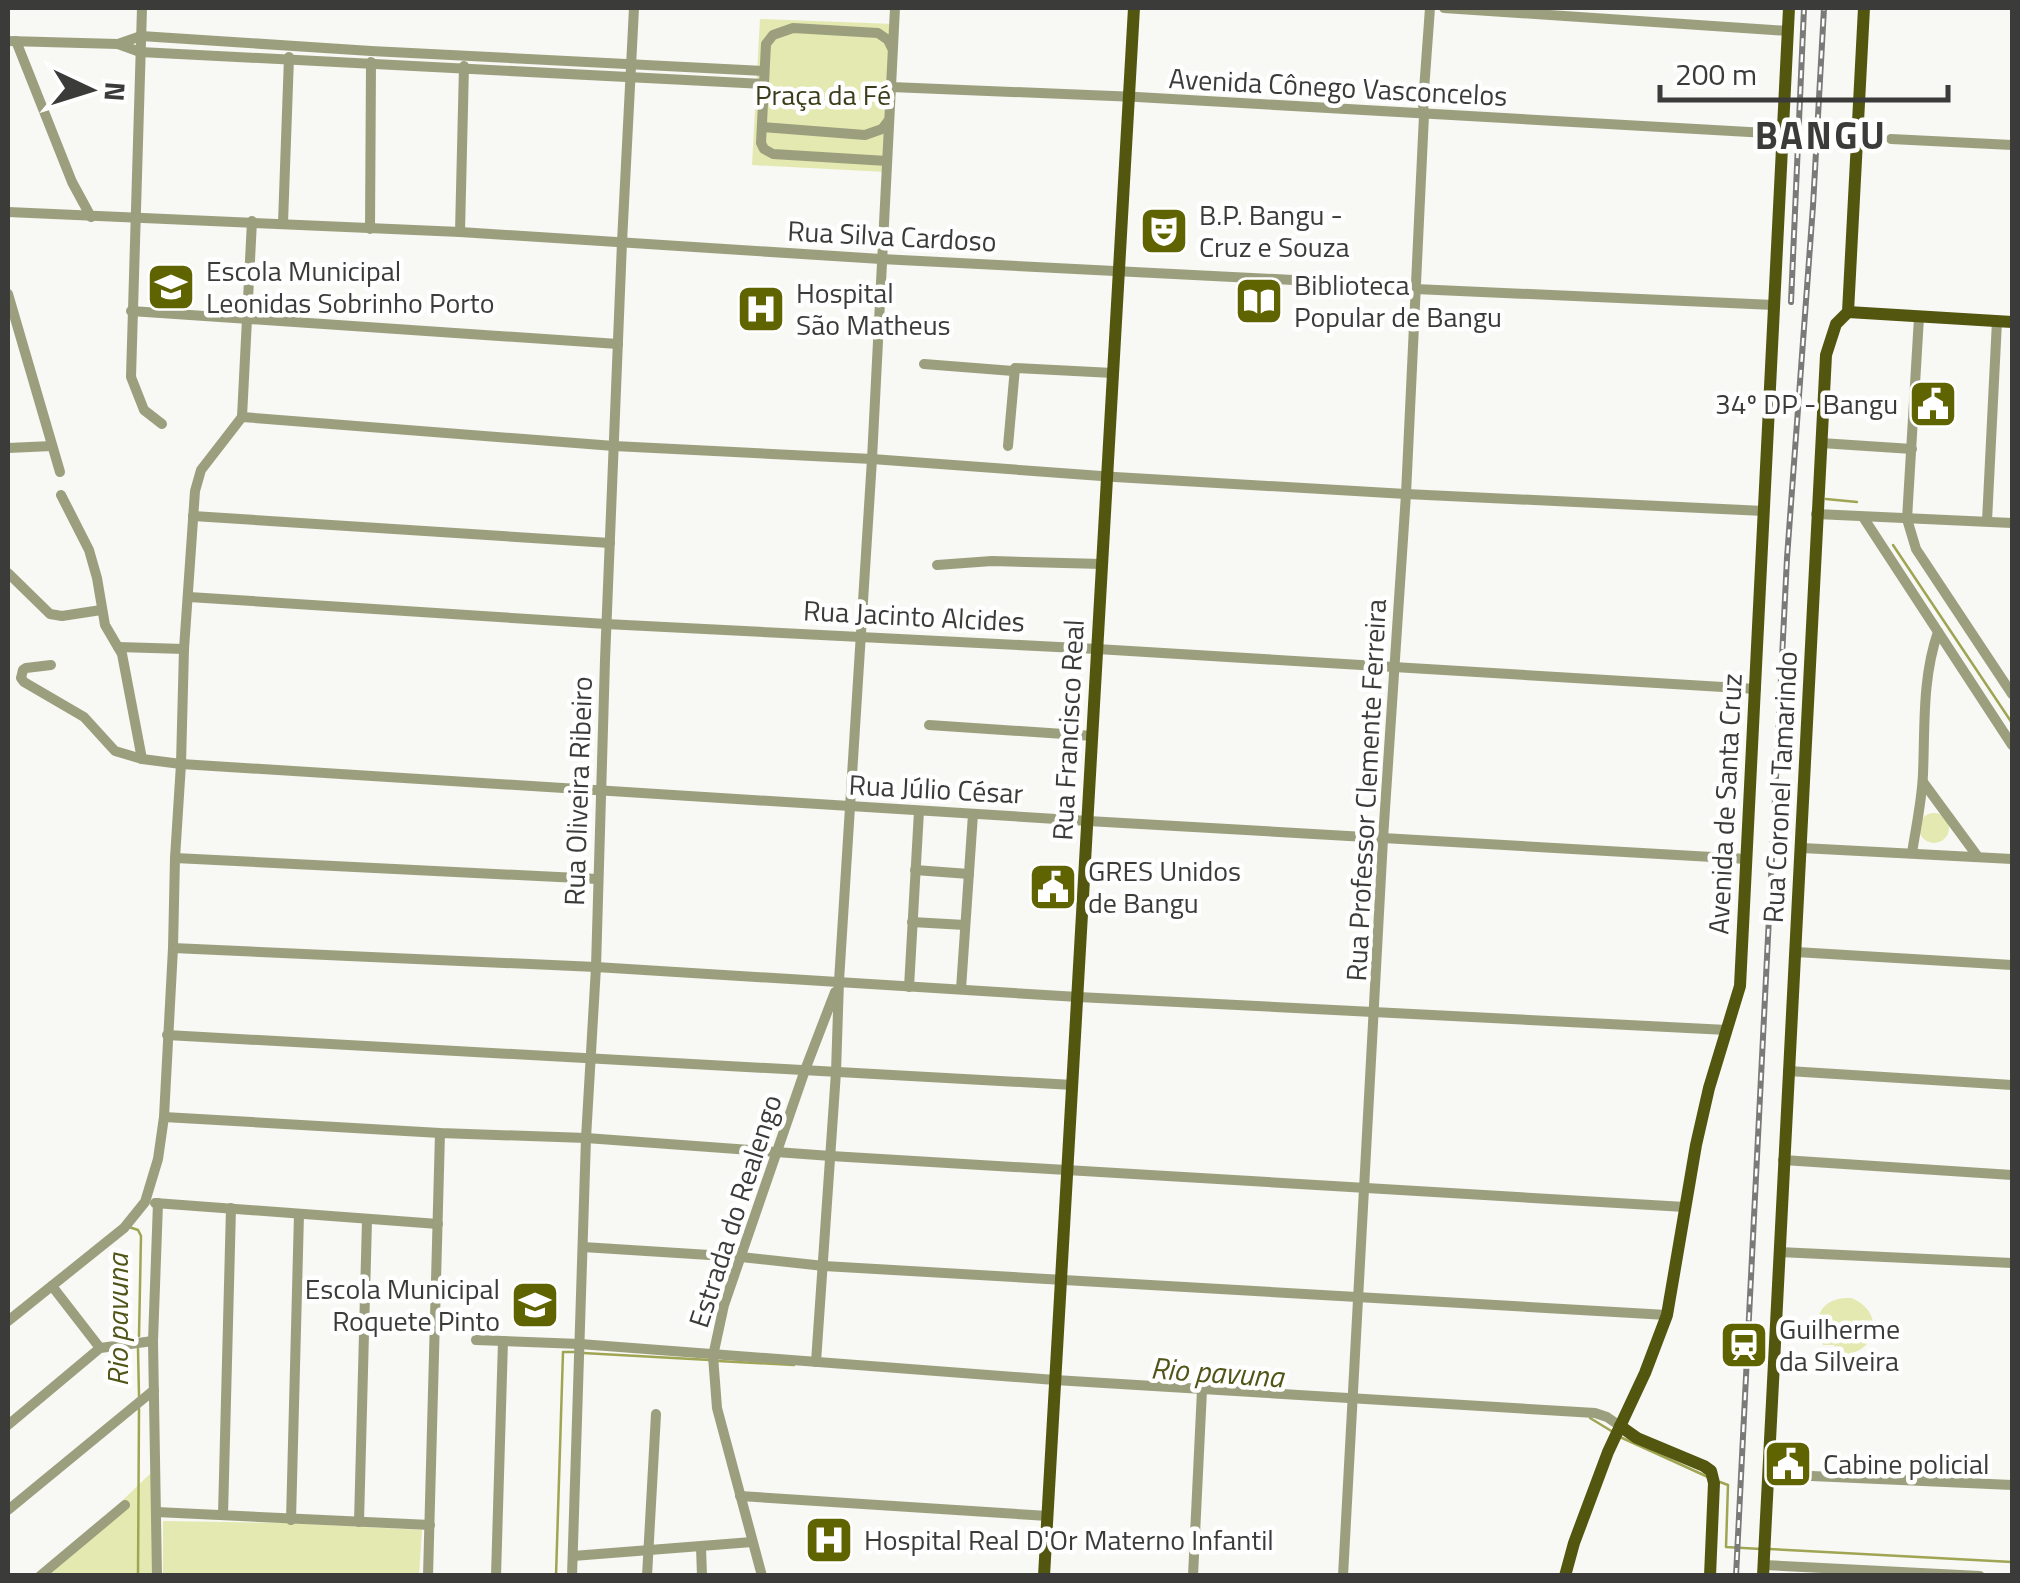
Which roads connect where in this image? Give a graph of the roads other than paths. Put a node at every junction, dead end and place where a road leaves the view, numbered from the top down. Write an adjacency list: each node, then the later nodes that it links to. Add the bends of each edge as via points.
1 (142, 8): 10 (street)
2 (634, 8): 20 (street, Rua Oliveira Ribeiro)
3 (895, 8): 14 (street)
4 (1134, 8): 26 (main road, Rua Francisco Real)
5 (1430, 8): 27 (street, Rua Professor Clemente Ferreira)
6 (1444, 8): 9 (street)
7 (1789, 8): 9 (main road, Avenida de Santa Cruz)
8 (1864, 8): 48 (main road, Rua Coronel Tamarindo)
9 (1788, 31): 30 (main road, Avenida de Santa Cruz)
10 (140, 36): 12 (street); 13 (street); 16 (street)
11 (12, 41): 12 (street); 35 (street)
12 (118, 44): 16 (street)
13 (289, 46): 15 (street); 18 (street)
14 (892, 50): 22 (street, via 878,33 792,28 766,44); 25 (street)
15 (371, 51): 17 (street); 19 (street)
16 (140, 52): 18 (street); 36 (street)
17 (464, 55): 20 (street); 21 (street)
18 (289, 60): 19 (street); 38 (street)
19 (370, 64): 21 (street); 39 (street)
20 (630, 64): 22 (street); 23 (street, Rua Oliveira Ribeiro)
21 (464, 68): 23 (street); 40 (street)
22 (764, 71): 24 (street)
23 (630, 78): 24 (street); 41 (street, Rua Oliveira Ribeiro)
24 (764, 84): 29 (street)
25 (891, 87): 26 (street, Avenida Cônego Vasconcelos); 28 (street)
26 (1128, 97): 27 (street, Avenida Cônego Vasconcelos); 43 (main road, Rua Francisco Real)
27 (1424, 116): 30 (street, Avenida Cônego Vasconcelos); 44 (street, Rua Professor Clemente Ferreira)
28 (889, 120): 29 (street, via 866,135); 33 (street)
29 (762, 127): 33 (street, via 761,143 773,154)
30 (1782, 134): 46 (main road, Avenida de Santa Cruz)
31 (1892, 139): 32 (street)
32 (2012, 145)
33 (887, 161): 42 (street)
34 (8, 212): 35 (street, Rua Silva Cardoso)
35 (91, 217): 36 (street, Rua Silva Cardoso)
36 (134, 218): 37 (street, Rua Silva Cardoso); 47 (street)
37 (252, 221): 38 (street, Rua Silva Cardoso); 50 (street)
38 (283, 223): 39 (street, Rua Silva Cardoso)
39 (370, 229): 40 (street, Rua Silva Cardoso)
40 (460, 232): 41 (street, Rua Silva Cardoso)
41 (622, 242): 42 (street, Rua Silva Cardoso); 53 (street, Rua Oliveira Ribeiro)
42 (881, 259): 43 (street, Rua Silva Cardoso); 65 (street)
43 (1119, 272): 44 (street, Rua Silva Cardoso); 56 (main road, Rua Francisco Real)
44 (1415, 289): 46 (street, Rua Silva Cardoso); 68 (street, Rua Professor Clemente Ferreira)
45 (8, 294): 60 (street)
46 (1774, 305): 70 (main road, Avenida de Santa Cruz)
47 (132, 312): 50 (street); 58 (street, via 134,388 144,410)
48 (1848, 312): 49 (main road); 59 (main road, Rua Coronel Tamarindo, via 1836,324 1826,354)
49 (1919, 317): 51 (main road); 64 (street)
50 (248, 318): 53 (street); 57 (street)
51 (1997, 321): 52 (main road); 75 (street)
52 (2012, 322)
53 (618, 344): 61 (street, Rua Oliveira Ribeiro)
54 (924, 364): 55 (street)
55 (1013, 371): 56 (street, via 1018,366); 62 (street)
56 (1113, 373): 67 (main road, Rua Francisco Real)
57 (242, 417): 61 (street); 72 (street, via 201,470)
58 (162, 424)
59 (1821, 442): 64 (street); 71 (main road, Rua Coronel Tamarindo)
60 (52, 446): 63 (street); 66 (street)
61 (614, 446): 65 (street); 77 (street, Rua Oliveira Ribeiro)
62 (1008, 446)
63 (8, 448)
64 (1912, 449): 74 (street)
65 (872, 458): 67 (street); 85 (street)
66 (60, 472)
67 (1107, 476): 68 (street); 78 (main road, Rua Francisco Real)
68 (1406, 494): 70 (street); 90 (street, Rua Professor Clemente Ferreira)
69 (62, 495): 82 (street, via 94,563)
70 (1764, 512): 91 (main road, Avenida de Santa Cruz)
71 (1816, 514): 73 (street); 105 (main road, Rua Coronel Tamarindo)
72 (193, 516): 77 (street); 81 (street)
73 (1864, 517): 74 (street); 84 (street)
74 (1907, 519): 75 (street); 92 (street, via 1916,549)
75 (1987, 522): 76 (street)
76 (2011, 525)
77 (610, 543): 83 (street, Rua Oliveira Ribeiro)
78 (1102, 564): 79 (street); 88 (main road, Rua Francisco Real)
79 (936, 565)
80 (8, 573): 82 (street, via 50,614)
81 (189, 597): 83 (street, Rua Jacinto Alcides); 87 (street)
82 (101, 610): 86 (street)
83 (606, 624): 85 (street, Rua Jacinto Alcides); 99 (street, Rua Oliveira Ribeiro)
84 (1938, 632): 95 (street); 98 (street, via 1926,678)
85 (861, 636): 88 (street, Rua Jacinto Alcides); 100 (street)
86 (118, 646): 87 (street); 96 (street)
87 (184, 649): 97 (street)
88 (1098, 649): 90 (street, Rua Jacinto Alcides); 94 (main road, Rua Francisco Real)
89 (51, 665): 96 (street, via 26,668 21,678 84,717 114,750)
90 (1395, 668): 91 (street, Rua Jacinto Alcides); 104 (street, Rua Professor Clemente Ferreira)
91 (1756, 688): 109 (main road, Avenida de Santa Cruz)
92 (2012, 694)
93 (928, 725): 94 (street)
94 (1093, 736): 103 (main road, Rua Francisco Real)
95 (2012, 745)
96 (142, 759): 97 (street, Rua Júlio César)
97 (182, 764): 99 (street, Rua Júlio César); 108 (street)
98 (1922, 781): 106 (street); 107 (street)
99 (600, 790): 100 (street, Rua Júlio César); 113 (street, Rua Oliveira Ribeiro)
100 (850, 807): 101 (street, Rua Júlio César); 120 (street)
101 (920, 811): 102 (street, Rua Júlio César); 111 (street)
102 (973, 814): 103 (street, Rua Júlio César); 112 (street)
103 (1088, 821): 104 (street, Rua Júlio César); 123 (main road, Rua Francisco Real)
104 (1383, 839): 109 (street, Rua Júlio César); 124 (street, Rua Professor Clemente Ferreira)
105 (1802, 848): 106 (street); 117 (main road, Rua Coronel Tamarindo)
106 (1912, 853): 107 (street)
107 (1978, 857): 110 (street)
108 (175, 858): 113 (street); 116 (street)
109 (1748, 859): 125 (main road, Avenida de Santa Cruz, via 1740,986)
110 (2012, 859)
111 (915, 870): 112 (street); 114 (street)
112 (969, 874): 115 (street)
113 (598, 879): 119 (street, Rua Oliveira Ribeiro)
114 (912, 922): 115 (street); 121 (street)
115 (965, 925): 122 (street)
116 (173, 948): 119 (street); 126 (street)
117 (1796, 952): 118 (street); 129 (main road, Rua Coronel Tamarindo)
118 (2012, 965)
119 (596, 968): 120 (street); 127 (street, Rua Oliveira Ribeiro)
120 (839, 981): 121 (street); 128 (street, Estrada do Realengo); 130 (street)
121 (909, 986): 122 (street)
122 (962, 989): 123 (street)
123 (1078, 997): 124 (street); 131 (main road, Rua Francisco Real)
124 (1375, 1012): 125 (street); 141 (street, Rua Professor Clemente Ferreira)
125 (1727, 1030): 144 (main road, Avenida de Santa Cruz)
126 (168, 1035): 127 (street); 133 (street)
127 (591, 1057): 128 (street); 135 (street, Rua Oliveira Ribeiro)
128 (805, 1070): 130 (street); 136 (street, Estrada do Realengo)
129 (1788, 1071): 132 (street); 138 (main road, Rua Coronel Tamarindo)
130 (836, 1072): 131 (street); 137 (street)
131 (1073, 1085): 139 (main road, Rua Francisco Real)
132 (2012, 1085)
133 (164, 1117): 134 (street); 142 (street)
134 (440, 1133): 135 (street); 148 (street)
135 (586, 1138): 136 (street); 149 (street, Rua Oliveira Ribeiro)
136 (776, 1152): 137 (street); 151 (street, Estrada do Realengo)
137 (832, 1156): 139 (street); 153 (street)
138 (1783, 1160): 140 (street); 150 (main road, Rua Coronel Tamarindo)
139 (1068, 1169): 141 (street); 154 (main road, Rua Francisco Real)
140 (2012, 1175)
141 (1365, 1190): 144 (street); 156 (street, Rua Professor Clemente Ferreira)
142 (145, 1202): 143 (street); 155 (street, via 124,1228)
143 (158, 1203): 145 (street); 160 (street)
144 (1685, 1207): 157 (main road, Avenida de Santa Cruz)
145 (230, 1208): 146 (street); 179 (street)
146 (298, 1214): 147 (street); 181 (street)
147 (367, 1220): 148 (street); 182 (street)
148 (438, 1224): 183 (street)
149 (584, 1247): 151 (street); 162 (street, Rua Oliveira Ribeiro)
150 (1778, 1252): 152 (street); 173 (main road, Rua Coronel Tamarindo)
151 (741, 1257): 153 (street); 164 (street, Estrada do Realengo)
152 (2012, 1264)
153 (824, 1266): 154 (street); 165 (street)
154 (1060, 1280): 156 (street); 166 (main road, Rua Francisco Real)
155 (52, 1286): 158 (street); 163 (street)
156 (1358, 1298): 157 (street); 169 (street, Rua Professor Clemente Ferreira)
157 (1668, 1315): 172 (main road, Avenida de Santa Cruz)
158 (8, 1321)
159 (476, 1340): 161 (street)
160 (153, 1341): 163 (street); 167 (street)
161 (504, 1341): 162 (street); 192 (street)
162 (580, 1344): 164 (street); 187 (street, Rua Oliveira Ribeiro)
163 (100, 1348): 171 (street)
164 (713, 1356): 165 (street); 175 (street, Estrada do Realengo, via 717,1408)
165 (816, 1362): 166 (street)
166 (1055, 1380): 168 (street); 180 (main road, Rua Francisco Real)
167 (154, 1390): 177 (street); 178 (street)
168 (1202, 1392): 169 (street); 198 (street)
169 (1351, 1401): 172 (street, via 1595,1413); 199 (street, Rua Professor Clemente Ferreira)
170 (656, 1414): 186 (street)
171 (8, 1425)
172 (1620, 1426): 200 (main road, Avenida de Santa Cruz); 201 (main road, via 1711,1471)
173 (1768, 1474): 174 (street); 188 (main road, Rua Coronel Tamarindo)
174 (2012, 1486)
175 (740, 1496): 180 (street); 184 (street, Estrada do Realengo)
176 (125, 1504): 189 (street)
177 (8, 1510)
178 (156, 1512): 179 (street); 190 (street)
179 (223, 1516): 181 (street)
180 (1048, 1516): 197 (main road, Rua Francisco Real)
181 (291, 1520): 182 (street)
182 (359, 1522): 183 (street)
183 (430, 1525): 191 (street)
184 (752, 1542): 185 (street); 196 (street, Estrada do Realengo)
185 (701, 1547): 186 (street); 195 (street)
186 (648, 1551): 187 (street); 194 (street)
187 (573, 1556): 193 (street, Rua Oliveira Ribeiro)
188 (1763, 1570): 202 (street)
189 (40, 1576)
190 (157, 1576)
191 (428, 1576)
192 (496, 1576)
193 (572, 1576)
194 (647, 1576)
195 (702, 1576)
196 (762, 1576)
197 (1044, 1576)
198 (1193, 1576)
199 (1342, 1576)
200 (1565, 1576)
201 (1710, 1576)
202 (1980, 1576)

